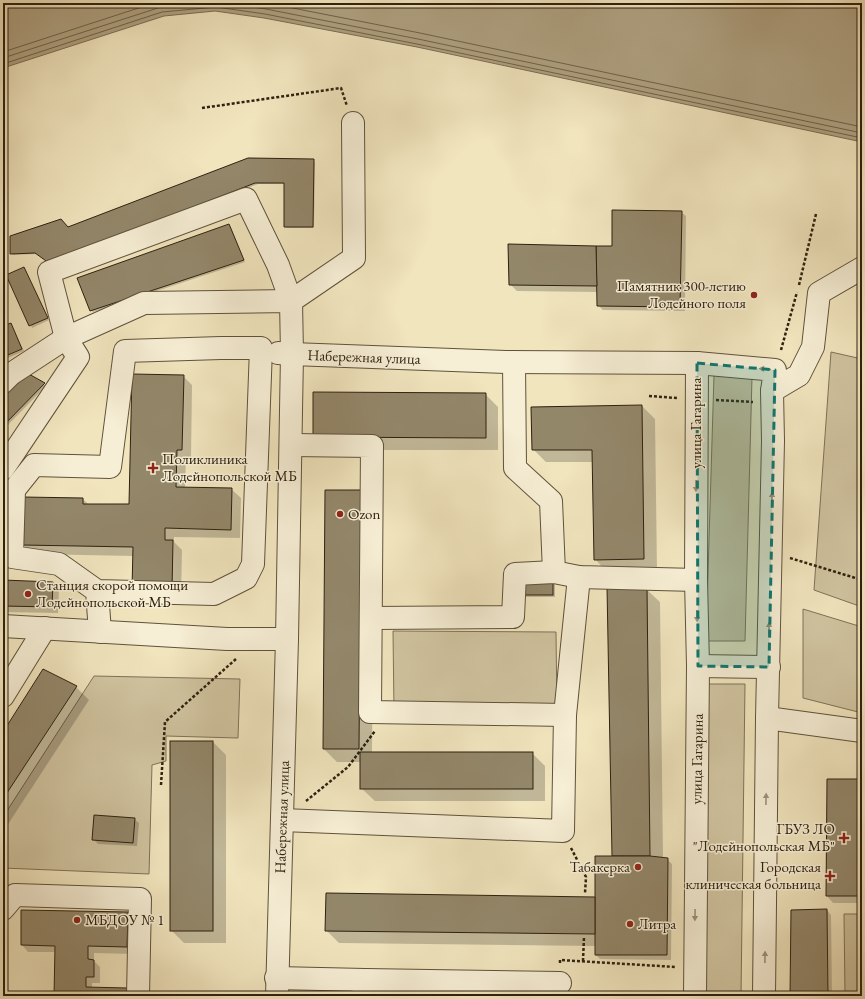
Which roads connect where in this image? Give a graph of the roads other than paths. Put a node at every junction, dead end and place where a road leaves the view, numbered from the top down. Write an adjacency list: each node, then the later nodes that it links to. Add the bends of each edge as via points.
1 (353, 123): 3 (street, via 354,258)
2 (862, 268): 10 (street, via 819,293 813,347 799,375)
3 (291, 301): 4 (street, via 144,304); 4 (street, via 278,265 246,199 49,272); 6 (street)
4 (66, 338): 9 (street); 12 (street, via 78,357)
5 (261, 348): 6 (street, via 279,354); 16 (street, via 253,564 246,578 214,594); 16 (street, via 125,351 110,467 34,465 14,490 12,557 59,564)
6 (292, 354): 7 (street, Набережная улица); 11 (street, Набережная улица)
7 (514, 362): 8 (street, Набережная улица); 13 (street, via 515,468 551,500)
8 (697, 363): 10 (street, улица Гагарина, one-way to 8); 15 (street, улица Гагарина, one-way to 15)
9 (3, 382)
10 (773, 388): 23 (street, one-way to 10)
11 (292, 445): 17 (street, via 372,446); 21 (street, Набережная улица)
12 (3, 468)
13 (554, 572): 14 (street); 17 (street, via 515,574 513,617)
14 (579, 577): 15 (street); 25 (street)
15 (696, 580): 22 (street, улица Гагарина, one-way to 22)
16 (97, 590): 20 (street)
17 (372, 618): 25 (street, via 370,712)
18 (3, 626): 19 (street)
19 (45, 628): 20 (street); 24 (street)
20 (100, 632): 21 (street, via 258,640)
21 (287, 639): 28 (street, Набережная улица)
22 (698, 666): 23 (street); 34 (street, улица Гагарина, one-way to 34)
23 (769, 667): 26 (street)
24 (3, 696)
25 (565, 715): 28 (street, via 563,831)
26 (767, 718): 27 (street); 35 (street, one-way to 26)
27 (862, 731)
28 (282, 820): 31 (street, Набережная улица)
29 (3, 909): 33 (street, via 14,895 140,899)
30 (560, 983): 32 (street)
31 (277, 987): 32 (street)
32 (364, 988)
33 (138, 996)
34 (695, 996)
35 (764, 996)

